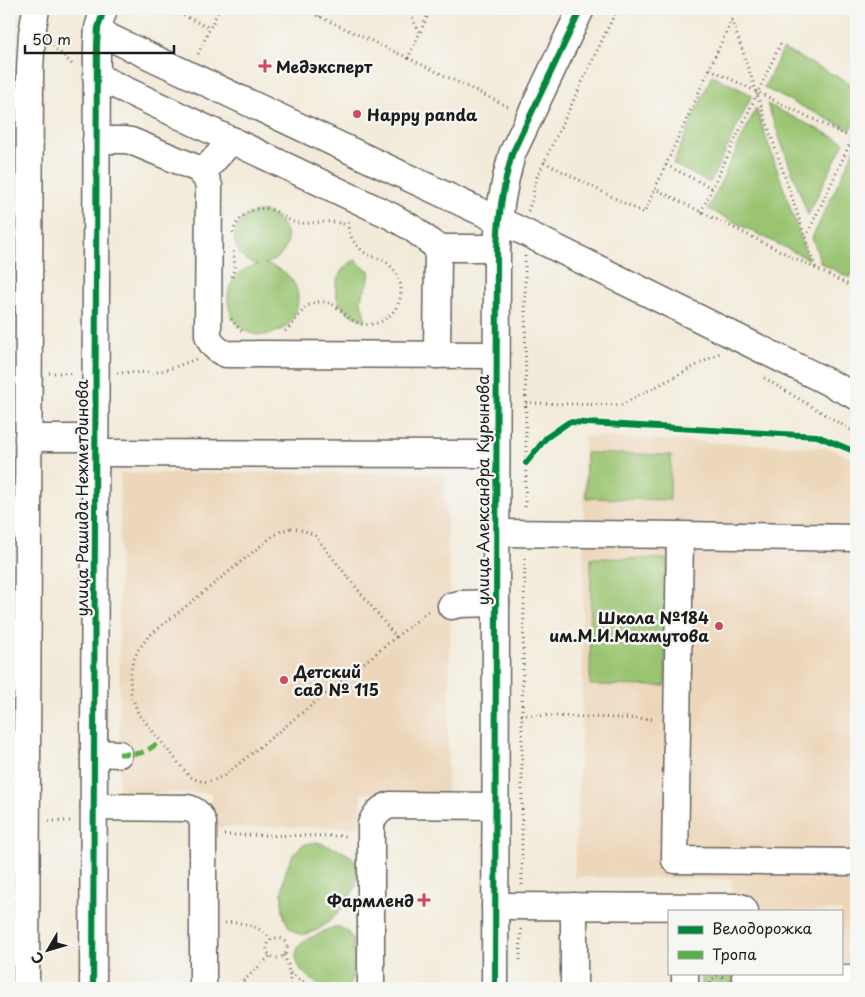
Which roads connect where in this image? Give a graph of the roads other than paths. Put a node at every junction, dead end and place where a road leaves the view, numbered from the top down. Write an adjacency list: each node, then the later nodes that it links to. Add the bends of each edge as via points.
1 (36, 9): 4 (street, via 32,34)
2 (581, 9): 9 (street, улица Александра Курынова, via 512,154)
3 (101, 20): 5 (street, улица Рашида Нежметдинова); 9 (street, via 188,75)
4 (19, 70): 12 (street)
5 (96, 76): 6 (street, улица Рашида Нежметдинова); 7 (street)
6 (96, 140): 8 (street, via 131,141); 17 (street, улица Рашида Нежметдинова)
7 (232, 140): 8 (street); 10 (street, via 402,222)
8 (202, 173): 13 (street, via 209,186 208,335 217,350 226,354)
9 (498, 220): 11 (street, улица Александра Курынова); 15 (street)
10 (438, 248): 11 (street); 13 (street)
11 (497, 248): 14 (street, улица Александра Курынова)
12 (19, 316): 16 (street)
13 (437, 355): 14 (street)
14 (496, 355): 18 (street, улица Александра Курынова)
15 (856, 396)
16 (22, 433): 17 (street); 26 (street)
17 (95, 445): 18 (street); 25 (street, улица Рашида Нежметдинова, via 106,754)
18 (496, 454): 19 (street, улица Александра Курынова)
19 (496, 533): 20 (street); 22 (street, улица Александра Курынова)
20 (680, 535): 21 (street); 27 (street, via 675,860)
21 (856, 538)
22 (496, 603): 23 (street); 24 (street, улица Александра Курынова)
23 (451, 606)
24 (495, 806): 28 (street, улица Александра Курынова); 38 (street, via 390,806 374,817 371,824)
25 (94, 808): 36 (street, улица Рашида Нежметдинова); 37 (street, via 186,808 198,813 203,824)
26 (18, 835): 35 (street)
27 (856, 862)
28 (495, 906): 29 (street); 39 (street, улица Александра Курынова)
29 (574, 906): 30 (street); 40 (street)
30 (685, 909): 31 (street, via 740,907)
31 (744, 910)
32 (685, 974): 41 (street)
33 (740, 979): 34 (street)
34 (856, 979)
35 (26, 988)
36 (93, 988)
37 (203, 988)
38 (371, 988)
39 (495, 988)
40 (574, 988)
41 (685, 988)

